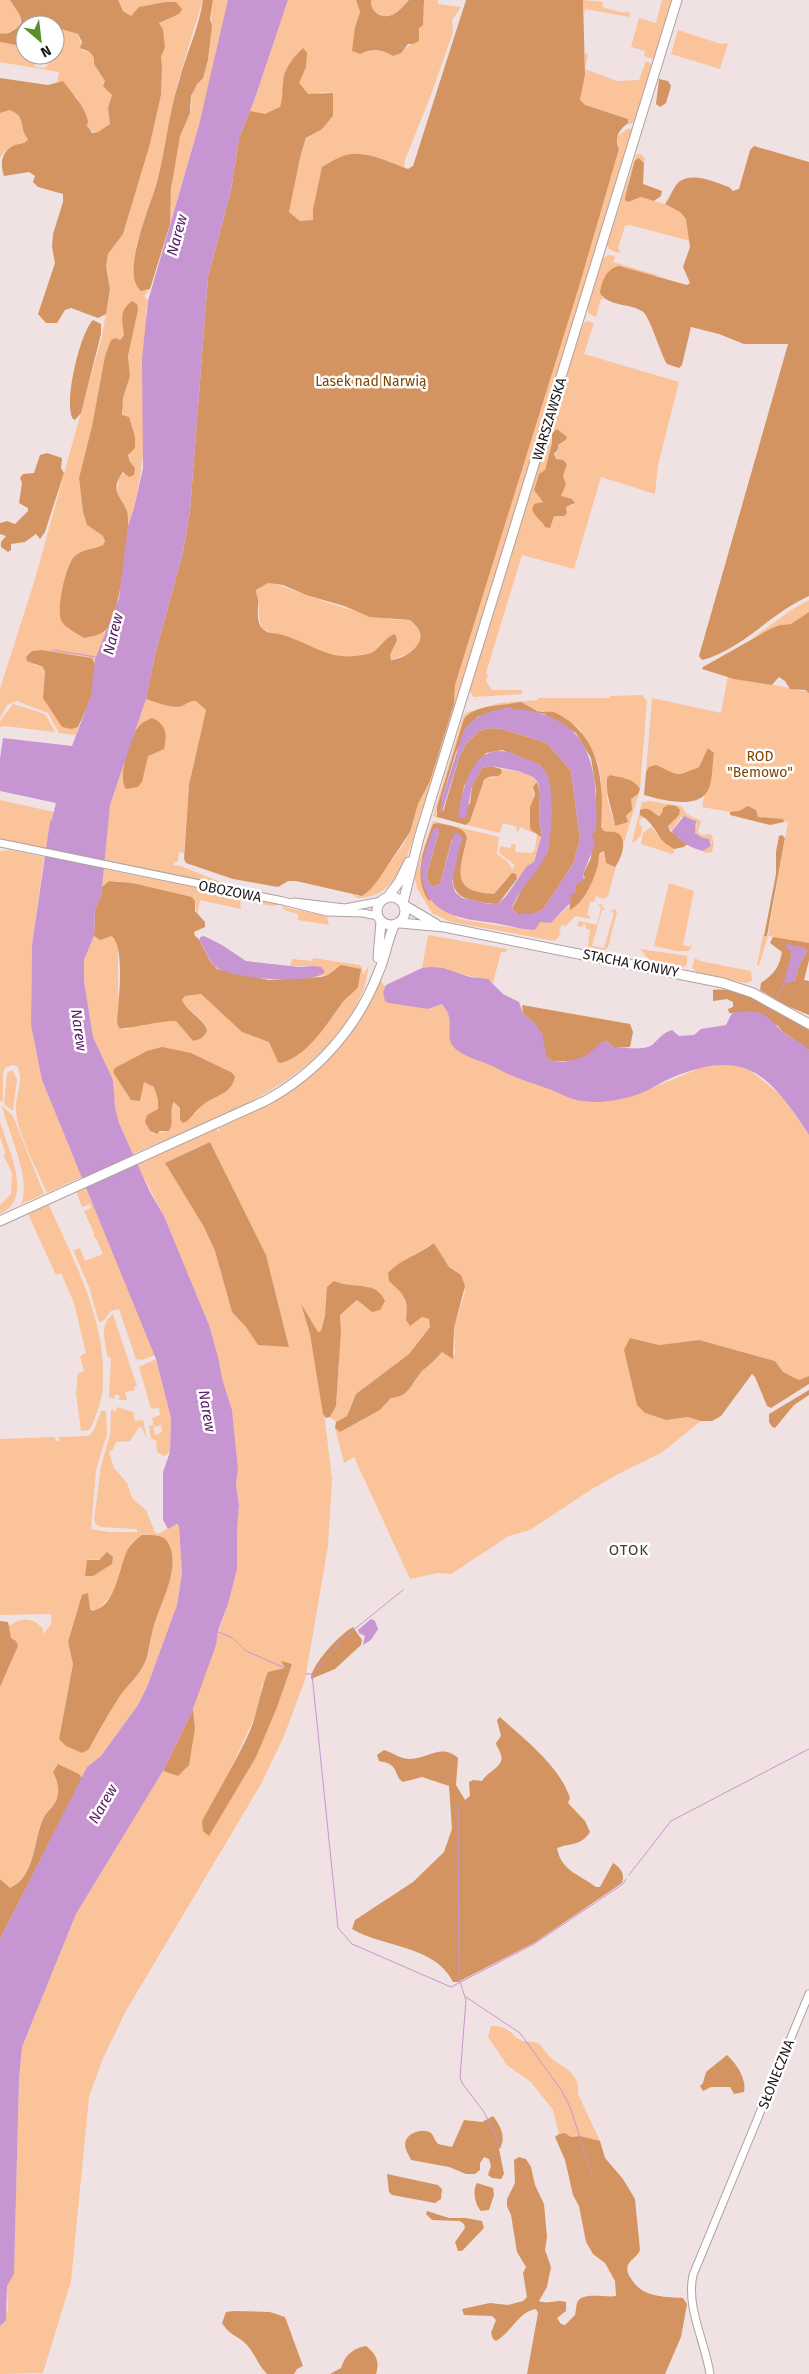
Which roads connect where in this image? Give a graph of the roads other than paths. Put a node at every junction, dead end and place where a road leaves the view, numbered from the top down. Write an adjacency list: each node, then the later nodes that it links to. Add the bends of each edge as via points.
1 (677, 0): 2 (main road, WARSZAWSKA)
2 (419, 838): 4 (main road, WARSZAWSKA, via 401,879); 6 (main road, WARSZAWSKA)
3 (0, 843): 5 (street, OBOZOWA)
4 (384, 899): 5 (street, OBOZOWA, via 345,908); 6 (main road, via 395,898); 7 (main road, via 378,906)
5 (283, 901): 7 (street, OBOZOWA, via 327,912 363,913)
6 (404, 904): 8 (main road, via 405,915); 9 (main road, STACHA KONWY)
7 (380, 918): 8 (main road, via 387,924); 10 (main road, via 381,944)
8 (397, 923): 9 (main road, STACHA KONWY); 10 (main road)
9 (444, 928): 11 (main road, STACHA KONWY, via 715,980 753,993)
10 (372, 986): 12 (main road, via 348,1029 333,1048 310,1071 274,1096)
11 (809, 1024)
12 (0, 1221)
13 (809, 1994): 14 (street, SŁONECZNA, via 693,2274 693,2305)
14 (710, 2374)

